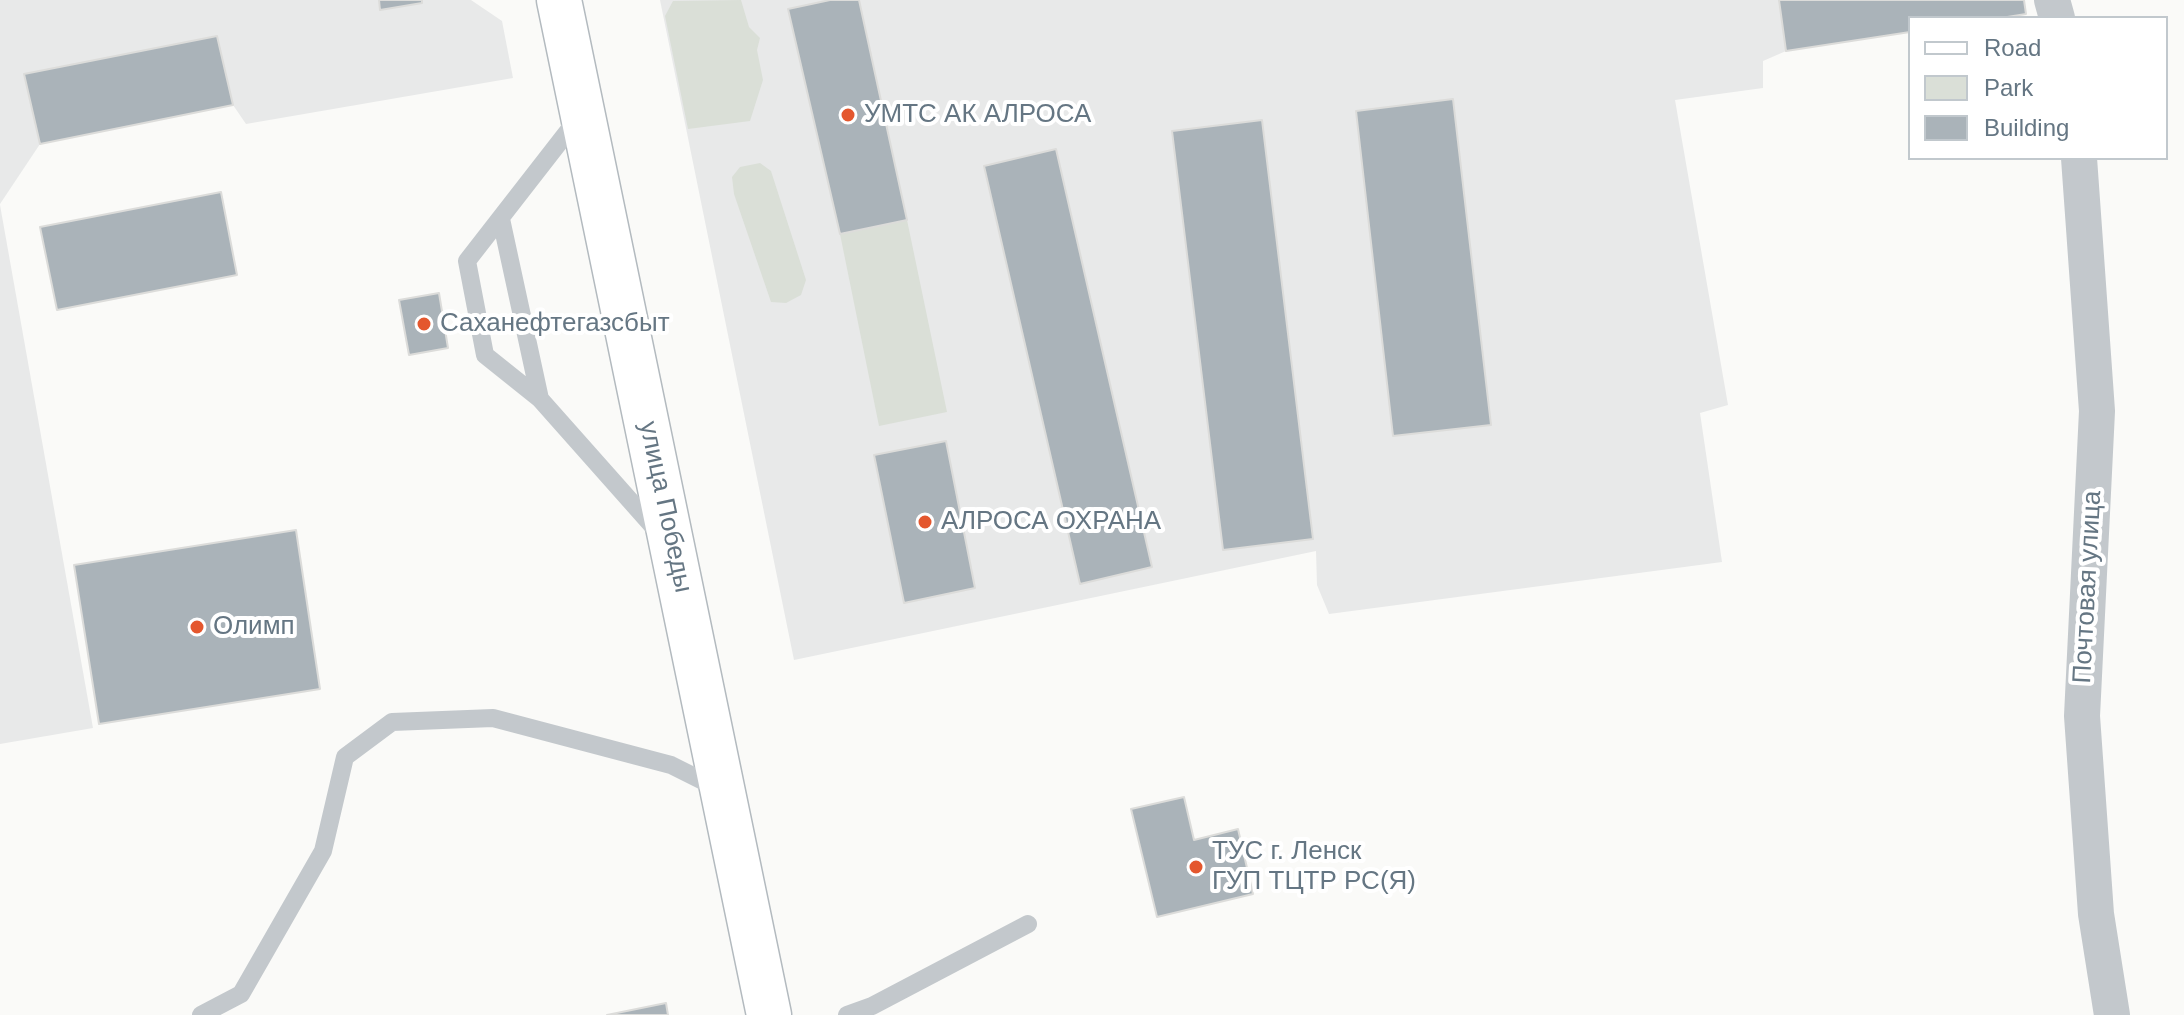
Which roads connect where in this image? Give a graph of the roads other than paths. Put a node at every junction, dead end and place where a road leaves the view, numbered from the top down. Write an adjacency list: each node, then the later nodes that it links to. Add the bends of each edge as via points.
1 (559, 0): 2 (main road, улица Победы)
2 (583, 111): 4 (lane); 6 (main road, улица Победы)
3 (2079, 160): 12 (street, Почтовая улица, via 2097,411 2082,716 2096,914)
4 (501, 219): 5 (lane); 5 (lane, via 467,261 485,355)
5 (540, 399): 6 (lane)
6 (673, 549): 7 (main road, улица Победы)
7 (723, 791): 9 (lane, via 671,765 493,718 392,722 345,757 323,851 241,994); 10 (main road, улица Победы)
8 (1028, 924): 11 (lane)
9 (201, 1015)
10 (769, 1015)
11 (847, 1015)
12 (2112, 1015)

